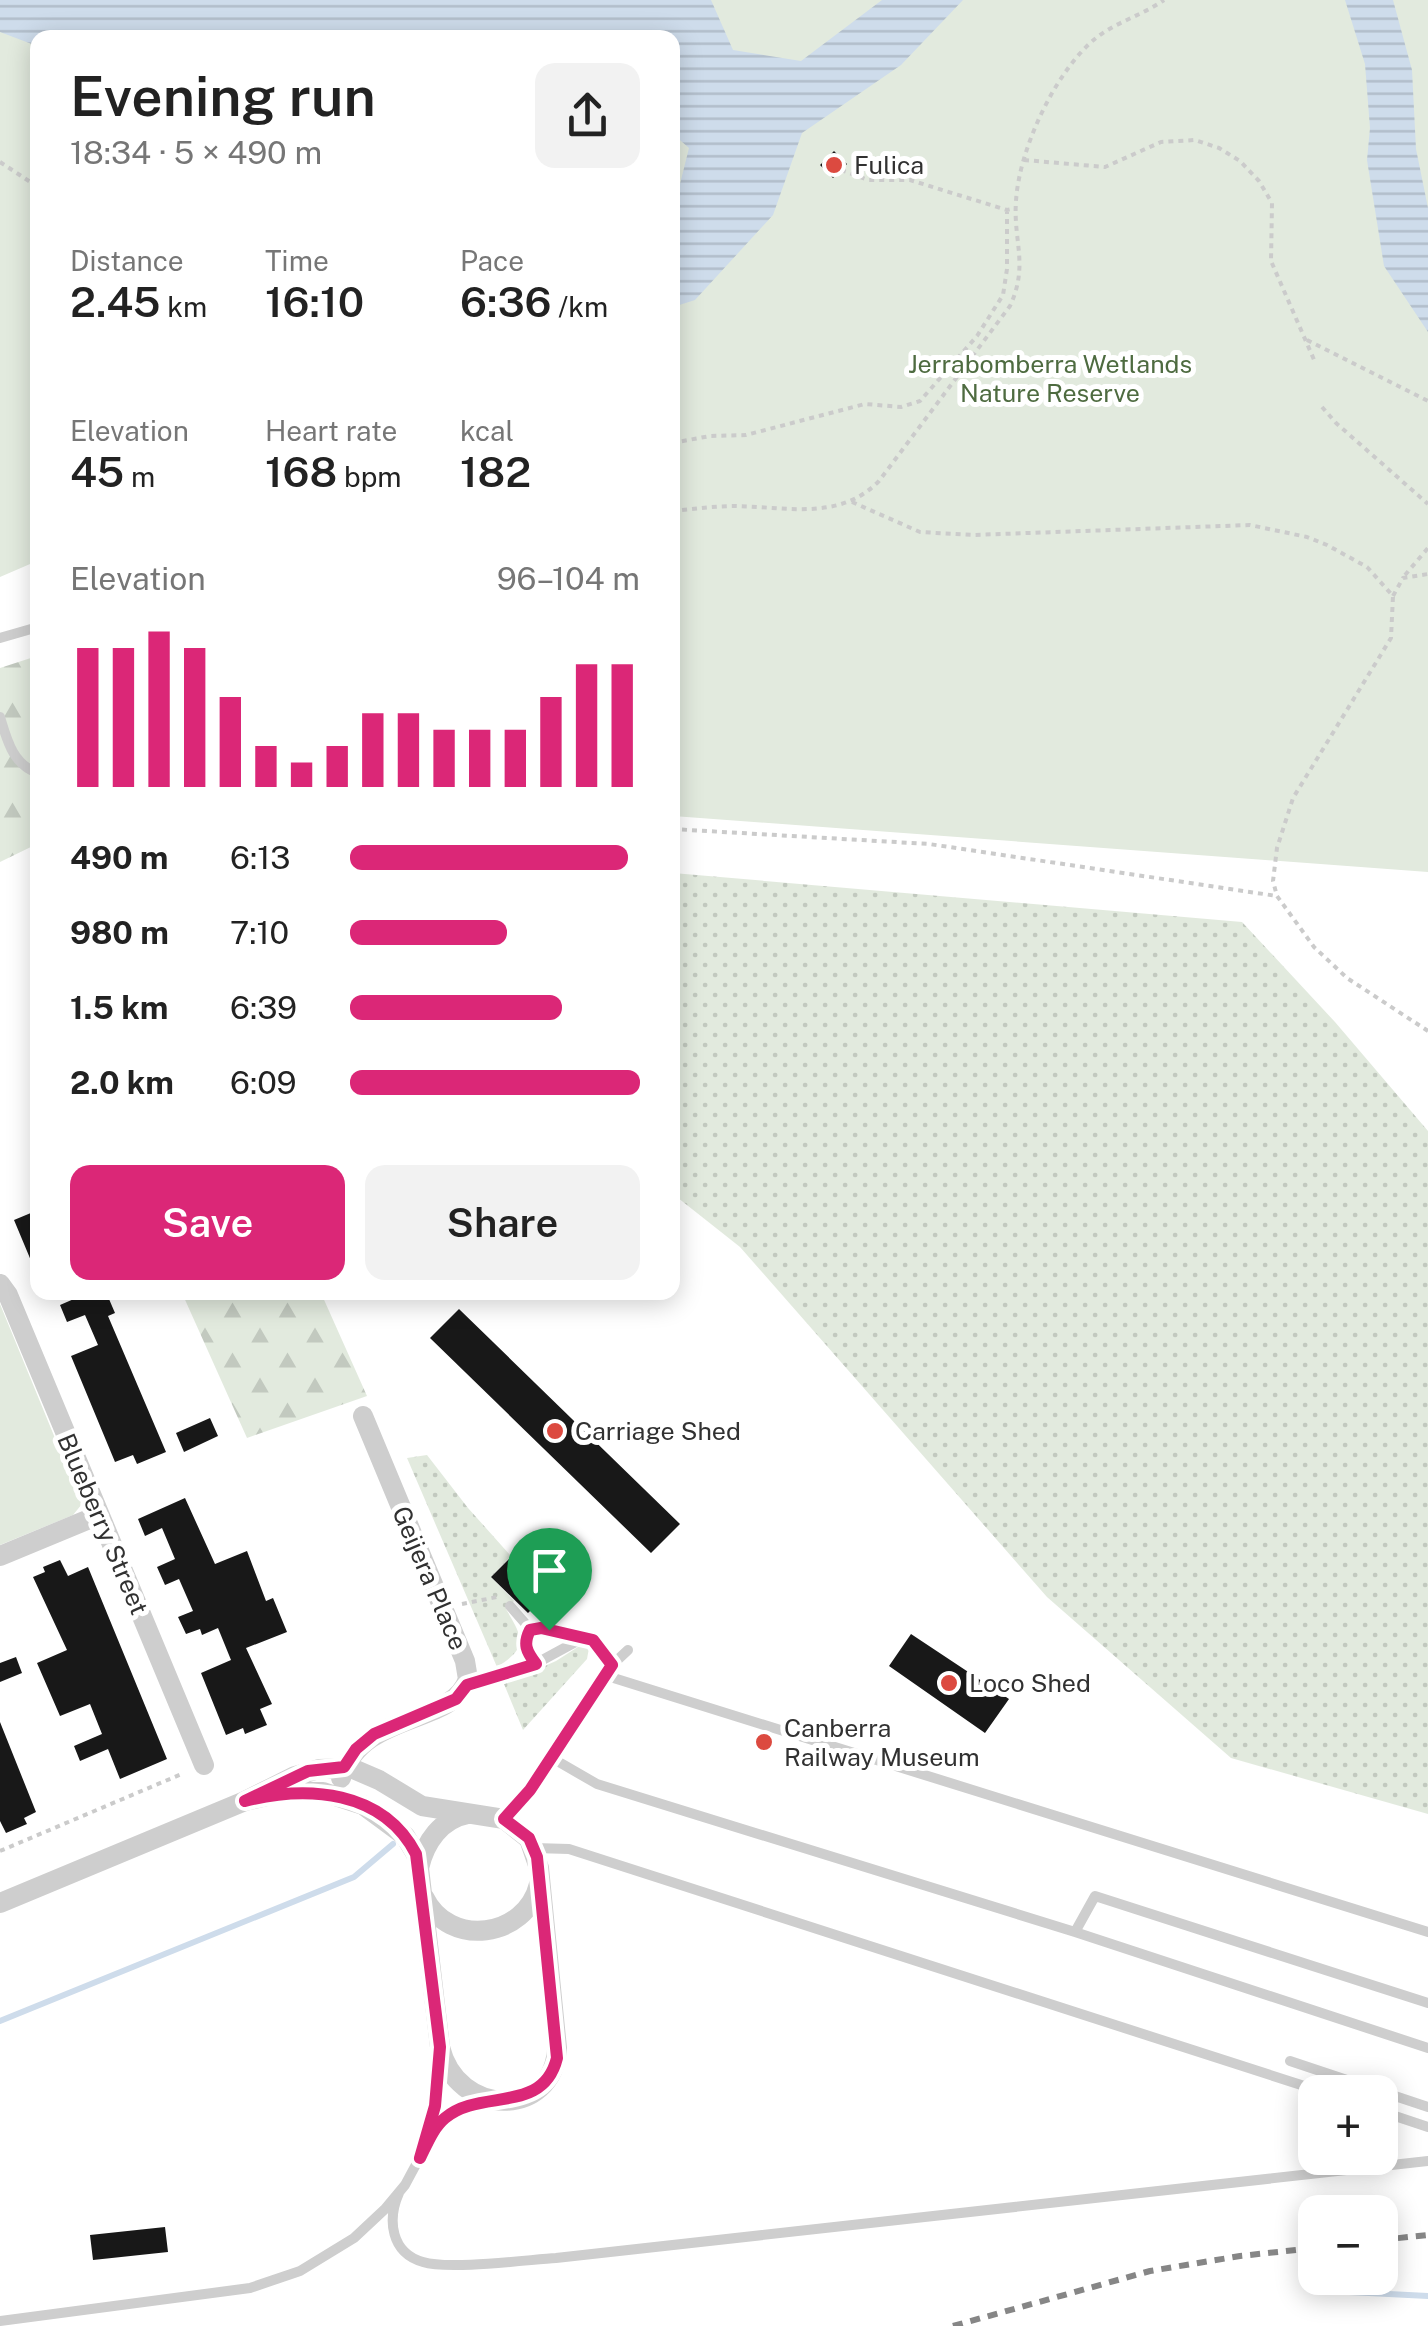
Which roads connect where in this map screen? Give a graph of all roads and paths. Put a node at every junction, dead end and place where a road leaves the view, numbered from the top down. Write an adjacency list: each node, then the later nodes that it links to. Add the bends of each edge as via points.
1 (1164, 0): 2 (path, via 1088,44 1065,72)
2 (1024, 160): 6 (path); 8 (path, via 1105,167 1161,142 1195,140 1240,161 1272,202 1272,260)
3 (0, 162): 5 (path)
4 (841, 170): 7 (path, via 868,180 910,180)
5 (30, 182)
6 (1016, 208): 7 (path); 13 (path, via 1022,264 1010,306 879,481)
7 (1007, 210): 12 (path, via 1003,295 920,401 865,404 746,435)
8 (1305, 339): 9 (path); 10 (path)
9 (1315, 362)
10 (1428, 401)
11 (1322, 406): 14 (path)
12 (680, 441)
13 (852, 502): 15 (path, via 824,510); 19 (path, via 938,534 1250,526 1327,545 1366,566)
14 (1428, 504)
15 (680, 510)
16 (1428, 548): 18 (path)
17 (1428, 574): 18 (path)
18 (1403, 578): 19 (path)
19 (1392, 596): 25 (path, via 1391,638 1293,798 1277,848)
20 (30, 629): 21 (lane)
21 (0, 638)
22 (0, 717): 23 (lane, via 8,744)
23 (30, 770)
24 (680, 829): 25 (path, via 928,844)
25 (1278, 896): 26 (path, via 1314,947 1347,978)
26 (1428, 1031)
27 (0, 1284): 29 (street, Blueberry Street)
28 (363, 1416): 33 (street, Geijera Place)
29 (99, 1515): 30 (street); 42 (street, Blueberry Street)
30 (0, 1556)
31 (507, 1594): 33 (path)
32 (510, 1606): 34 (lane)
33 (443, 1610): 40 (street, Geijera Place, via 468,1668)
34 (530, 1630): 35 (lane); 37 (lane, via 526,1652)
35 (581, 1639): 37 (lane); 38 (lane, via 593,1640)
36 (628, 1650): 38 (lane)
37 (536, 1664): 40 (lane)
38 (612, 1665): 39 (lane)
39 (604, 1675): 41 (lane); 55 (lane)
40 (467, 1685): 43 (street, Geijera Place, via 456,1699 374,1734)
41 (552, 1758): 47 (lane); 54 (lane, via 596,1784)
42 (204, 1765): 49 (path)
43 (344, 1767): 44 (street, Geijera Place); 45 (street, via 308,1771); 46 (street, via 422,1806)
44 (336, 1795): 45 (street, via 284,1792); 50 (street, via 399,1830)
45 (245, 1801): 53 (street)
46 (478, 1813): 47 (street); 50 (street, via 445,1823)
47 (504, 1819): 48 (street)
48 (534, 1848): 51 (street); 60 (lane, via 569,1850)
49 (0, 1851)
50 (419, 1868): 52 (street)
51 (540, 1878): 52 (street, via 525,1911 492,1931 446,1922); 61 (street, via 557,2058 537,2088)
52 (422, 1890): 57 (street)
53 (0, 1903)
54 (1076, 1932): 56 (lane, via 1095,1896); 58 (lane)
55 (1428, 1932)
56 (1428, 2002)
57 (440, 2047): 61 (street, via 449,2072 466,2090); 65 (lane, via 435,2106)
58 (1428, 2048)
59 (1290, 2061): 62 (lane)
60 (1298, 2084)
61 (503, 2101): 65 (lane, via 450,2114)
62 (1428, 2107)
63 (1398, 2117): 64 (lane)
64 (1428, 2126)
65 (420, 2158): 67 (lane)
66 (1428, 2161): 67 (lane, via 556,2258 439,2264 414,2258 398,2242 390,2222)
67 (398, 2193): 68 (lane, via 337,2250 266,2284)
68 (0, 2321)

